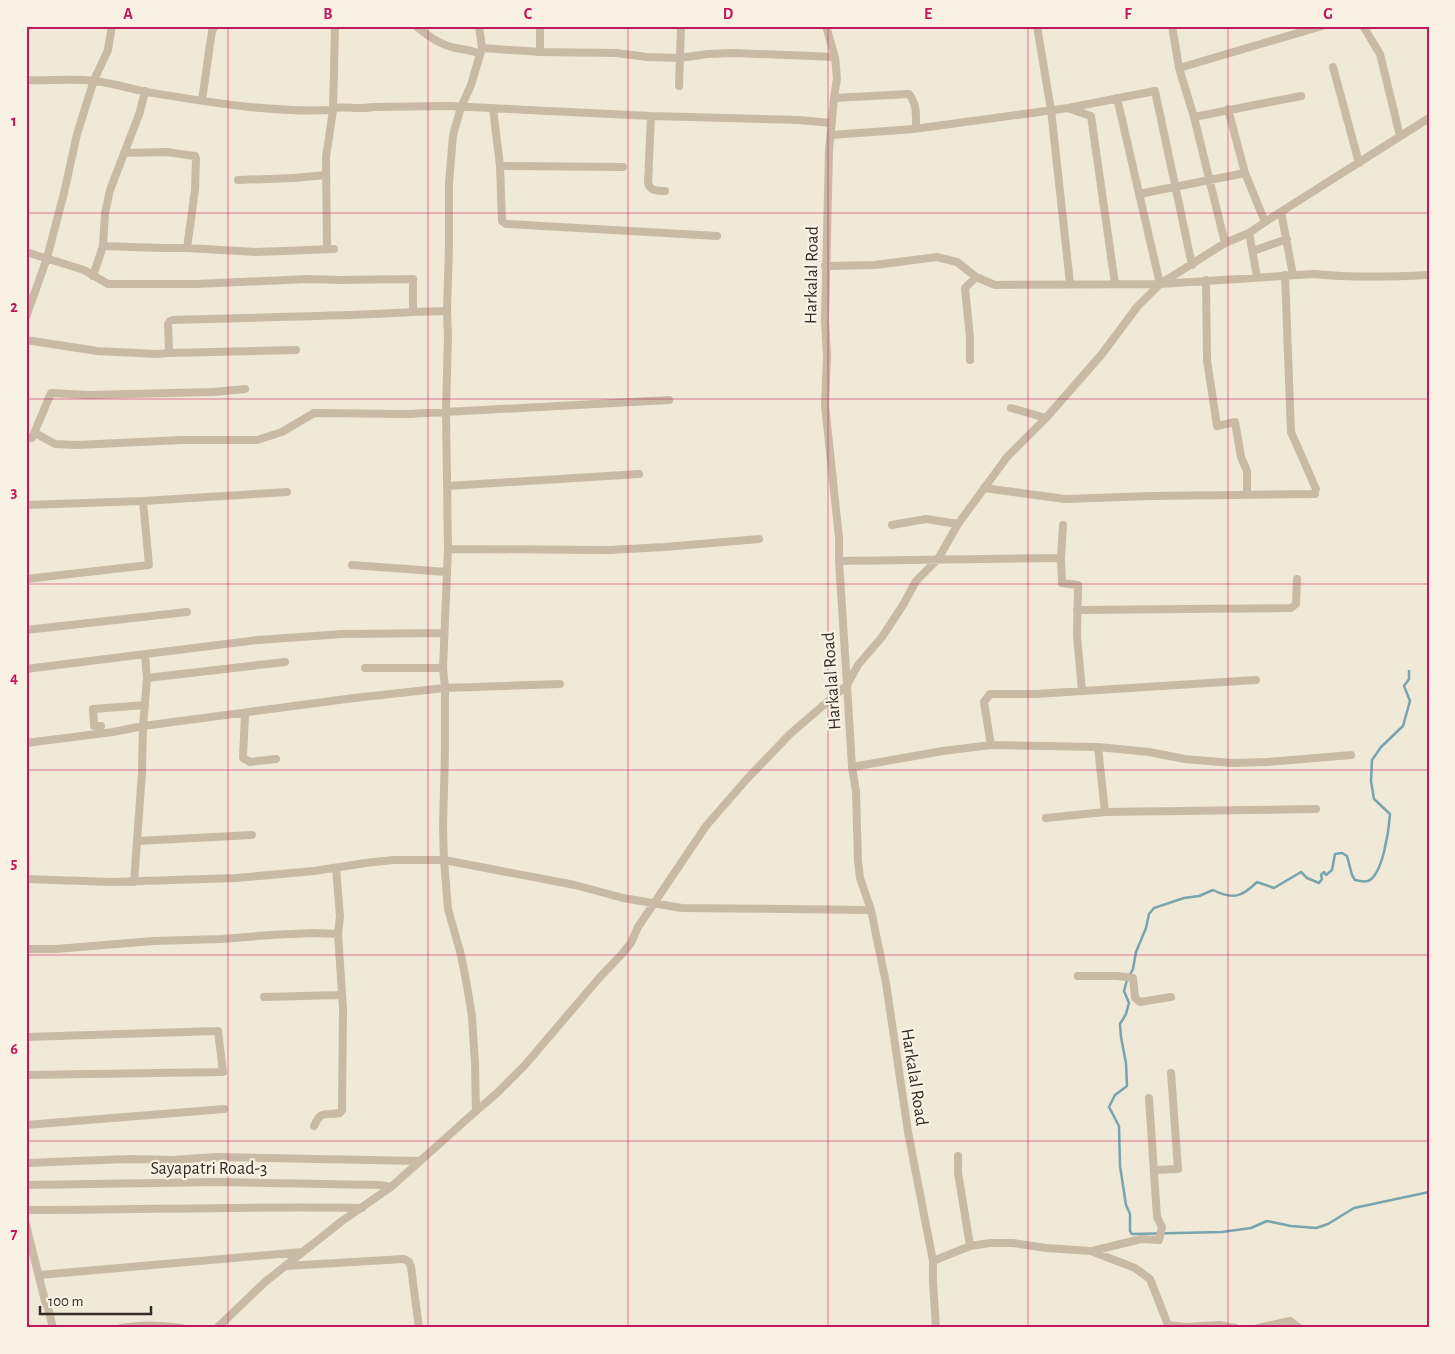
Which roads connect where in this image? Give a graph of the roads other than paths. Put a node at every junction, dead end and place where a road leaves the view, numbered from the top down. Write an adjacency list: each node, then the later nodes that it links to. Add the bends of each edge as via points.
1 (112, 26): 20 (street, via 108,50)
2 (215, 26): 26 (street)
3 (335, 26): 31 (street)
4 (416, 26): 13 (street, via 433,39 454,48)
5 (479, 26): 13 (street)
6 (540, 26): 14 (street)
7 (681, 26): 16 (street)
8 (829, 26): 15 (street, Harkalal Road)
9 (1037, 26): 32 (street)
10 (1172, 26): 18 (street)
11 (1322, 26): 18 (street)
12 (1363, 26): 39 (street, via 1380,54)
13 (481, 51): 14 (street); 27 (street)
14 (540, 52): 16 (street, via 598,52)
15 (835, 57): 16 (street, via 735,53); 24 (street, Harkalal Road, via 837,78)
16 (679, 58): 21 (street)
17 (1333, 67): 41 (street)
18 (1179, 68): 34 (street)
19 (26, 80): 20 (street)
20 (94, 80): 22 (street); 61 (street, via 77,134)
21 (679, 86)
22 (145, 92): 26 (street); 40 (street)
23 (1301, 96): 30 (street)
24 (834, 98): 36 (street, Harkalal Road); 37 (street, via 909,94 915,107)
25 (1117, 98): 28 (street); 48 (street, via 1155,91); 50 (street)
26 (202, 100): 31 (street, via 278,109)
27 (461, 107): 29 (street); 31 (street, via 340,107); 74 (street, via 453,135 448,183)
28 (1068, 108): 32 (street); 71 (street, via 1091,116)
29 (493, 109): 33 (street); 42 (street)
30 (1228, 109): 34 (street); 44 (street)
31 (334, 110): 45 (street)
32 (1050, 110): 37 (street); 70 (street)
33 (651, 116): 36 (street, via 799,120); 49 (street, via 648,183 652,189)
34 (1194, 116): 47 (street)
35 (1429, 118): 39 (street)
36 (832, 124): 38 (street, Harkalal Road)
37 (916, 128): 38 (street)
38 (831, 135): 63 (street, Harkalal Road)
39 (1400, 136): 41 (street)
40 (124, 153): 57 (street, via 105,213); 58 (street, via 166,152 195,156 195,190)
41 (1359, 163): 51 (street)
42 (500, 166): 43 (street); 54 (street, via 502,222 506,224)
43 (623, 167)
44 (1245, 173): 47 (street); 52 (street)
45 (326, 175): 46 (street); 58 (street, via 330,249 256,252)
46 (238, 180)
47 (1210, 180): 48 (street); 56 (street)
48 (1176, 187): 50 (street); 62 (street)
49 (665, 191)
50 (1139, 194): 72 (street)
51 (1281, 212): 52 (street); 55 (street)
52 (1265, 222): 53 (street)
53 (1249, 233): 56 (street); 59 (street)
54 (716, 236)
55 (1287, 239): 59 (street); 64 (street)
56 (1225, 243): 62 (street)
57 (104, 246): 58 (street); 66 (street)
58 (187, 248)
59 (1253, 251): 67 (street)
60 (26, 252): 61 (street)
61 (47, 258): 66 (street); 75 (street)
62 (1192, 265): 72 (street)
63 (825, 266): 68 (street, via 875,265 937,257 957,262); 101 (street, Harkalal Road, via 826,405 839,538)
64 (1289, 275): 65 (street, via 1377,278); 67 (street); 89 (street, via 1291,432 1315,491 1065,499)
65 (1429, 275)
66 (93, 276): 73 (street, via 108,284 144,285 413,279)
67 (1257, 277): 69 (street)
68 (976, 278): 70 (street, via 995,285); 79 (street, via 965,288)
69 (1206, 280): 72 (street); 91 (street, via 1207,360 1217,426 1235,422 1247,471)
70 (1070, 284): 71 (street)
71 (1115, 284): 72 (street)
72 (1160, 284): 84 (street, via 1137,307 1102,354)
73 (413, 312): 74 (street); 78 (street, via 173,320 168,324)
74 (447, 312): 83 (street)
75 (26, 317)
76 (26, 340): 78 (street, via 97,351)
77 (296, 350): 78 (street)
78 (168, 353)
79 (970, 360)
80 (245, 389): 85 (street, via 51,394)
81 (669, 400): 83 (street)
82 (1011, 408): 84 (street)
83 (446, 412): 85 (street, via 314,413 282,432 257,440 77,446 55,444); 88 (street)
84 (1046, 418): 89 (street, via 1007,457)
85 (35, 432): 86 (street, via 32,438)
86 (26, 437)
87 (639, 474): 88 (street)
88 (448, 486): 98 (street)
89 (984, 488): 94 (street)
90 (287, 492): 92 (street)
91 (1247, 492)
92 (144, 502): 93 (street); 104 (street, via 149,565)
93 (26, 505)
94 (958, 524): 95 (street, via 926,520); 100 (street)
95 (892, 525)
96 (1063, 526): 99 (street)
97 (759, 539): 98 (street, via 609,550)
98 (448, 549): 103 (street)
99 (1061, 558): 100 (street); 106 (street, via 1062,584 1078,585)
100 (938, 560): 101 (street); 118 (street, via 916,581 882,637 858,665)
101 (838, 562): 118 (street, Harkalal Road)
102 (352, 565): 103 (street)
103 (447, 572): 109 (street)
104 (26, 579)
105 (1297, 579): 106 (street, via 1296,604 1291,608)
106 (1077, 610): 120 (street)
107 (187, 612): 108 (street)
108 (26, 630)
109 (444, 633): 110 (street, via 343,634 258,640); 113 (street)
110 (145, 655): 114 (street); 115 (street)
111 (285, 662): 115 (street)
112 (365, 668): 113 (street)
113 (443, 668): 119 (street)
114 (26, 669)
115 (147, 678): 121 (street)
116 (1256, 680): 120 (street)
117 (560, 684): 119 (street)
118 (847, 684): 130 (street, Harkalal Road); 140 (street, via 790,734 746,780 706,826)
119 (445, 688): 122 (street); 136 (street)
120 (1082, 691): 126 (street, via 990,694 984,702)
121 (145, 705): 123 (street, via 93,709 94,726); 124 (street)
122 (245, 713): 124 (street); 129 (street, via 243,758 250,762)
123 (101, 726)
124 (143, 726): 125 (street); 135 (street)
125 (26, 743)
126 (991, 745): 127 (street); 130 (street)
127 (1098, 747): 128 (street, via 1232,763); 132 (street)
128 (1351, 755)
129 (276, 759)
130 (852, 767): 141 (street, Harkalal Road, via 860,878)
131 (1316, 809): 132 (street)
132 (1105, 812): 133 (street)
133 (1046, 818)
134 (252, 835): 135 (street)
135 (137, 841): 139 (street)
136 (444, 860): 137 (street, via 393,860); 140 (street, via 575,884); 153 (street, via 448,909 461,955 472,1017)
137 (336, 868): 139 (street, via 268,876); 142 (street, via 340,916)
138 (26, 879): 139 (street)
139 (134, 882)
140 (654, 904): 141 (street, via 682,908); 153 (street, via 622,954 525,1065)
141 (871, 910): 168 (street, Harkalal Road)
142 (338, 934): 143 (street); 145 (street)
143 (26, 949)
144 (1078, 976): 147 (street, via 1133,978 1135,998 1140,1002)
145 (342, 995): 146 (street); 155 (street, via 342,1110 340,1114 322,1114)
146 (264, 997)
147 (1171, 997)
148 (26, 1037): 150 (street, via 218,1031 223,1072)
149 (1171, 1073): 159 (street, via 1178,1168)
150 (26, 1075)
151 (1149, 1098): 159 (street)
152 (224, 1109): 154 (street)
153 (476, 1111): 157 (street)
154 (26, 1125)
155 (314, 1126)
156 (958, 1156): 165 (street)
157 (420, 1161): 158 (street, via 215,1157); 161 (street)
158 (26, 1162)
159 (1154, 1170): 167 (street, via 1157,1217 1162,1227 1159,1240 1141,1239)
160 (26, 1185): 161 (street, Sayapatri Road-3, via 219,1182)
161 (391, 1187): 162 (street)
162 (362, 1208): 163 (street); 166 (street)
163 (26, 1210)
164 (26, 1225): 170 (street)
165 (970, 1246): 167 (street, via 1013,1243); 168 (street)
166 (302, 1252): 169 (street); 170 (street)
167 (1091, 1252): 177 (street, via 1134,1268 1150,1280 1168,1325)
168 (933, 1261): 176 (street, Harkalal Road)
169 (285, 1266): 174 (street); 175 (street, via 404,1259 411,1267)
170 (39, 1275): 171 (street)
171 (53, 1328)
172 (121, 1328): 173 (street, via 153,1324)
173 (182, 1328)
174 (217, 1328)
175 (419, 1328)
176 (936, 1328)
177 (1236, 1328)
178 (1258, 1328): 179 (street, via 1290,1321)
179 (1299, 1328)

